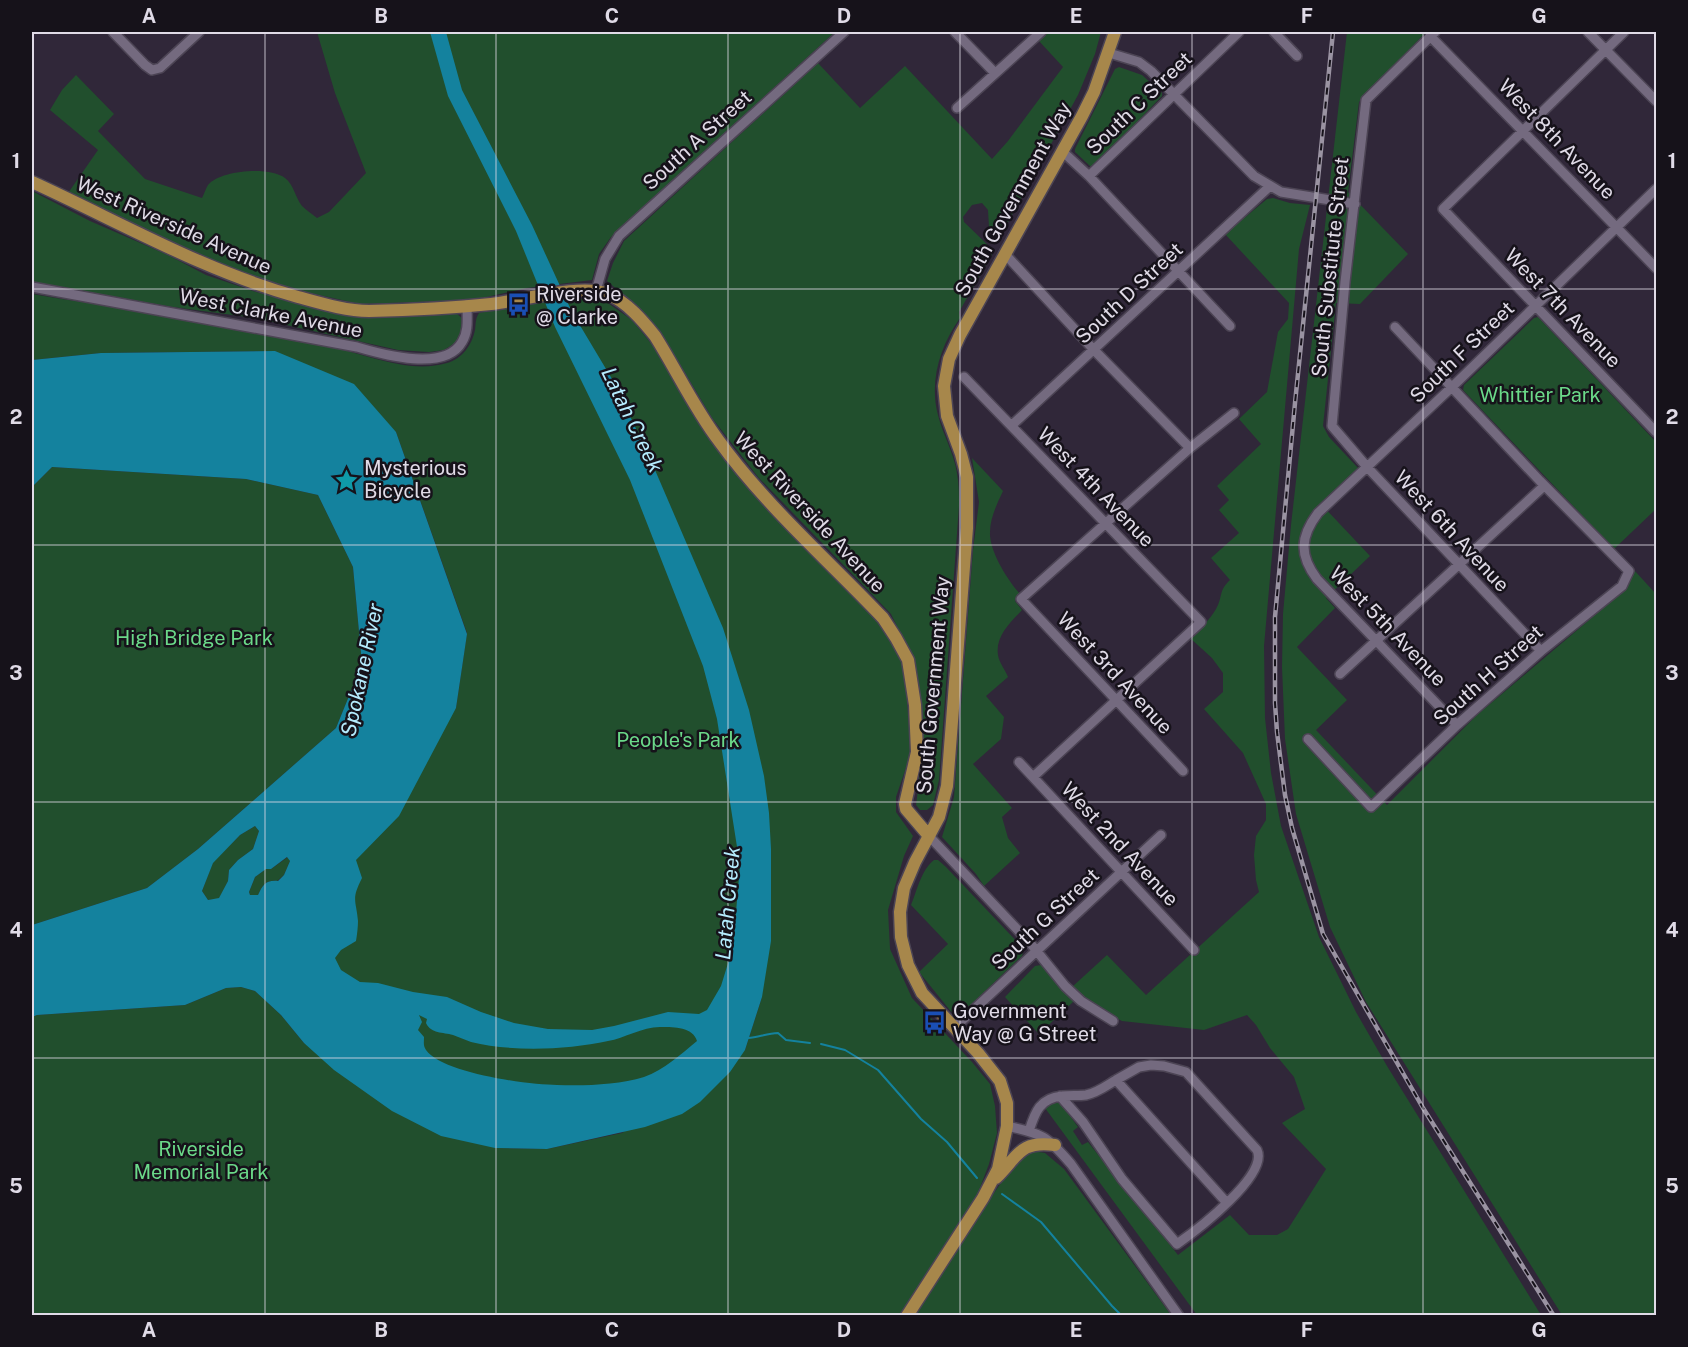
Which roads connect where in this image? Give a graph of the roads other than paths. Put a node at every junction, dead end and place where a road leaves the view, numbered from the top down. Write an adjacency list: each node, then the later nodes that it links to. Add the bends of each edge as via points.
1 (113, 32): 2 (street, via 152,70 160,68)
2 (199, 32)
3 (844, 32): 31 (street, South A Street, via 619,236 605,259)
4 (955, 32): 15 (street)
5 (1041, 32): 15 (street)
6 (1115, 32): 13 (main road, South Government Way)
7 (1239, 32): 16 (street, South C Street)
8 (1274, 32): 14 (street)
9 (1588, 32): 12 (street)
10 (1624, 32): 12 (street)
11 (1432, 34): 19 (street, West 8th Avenue); 25 (street, South Substitute Street, via 1366,100)
12 (1606, 50): 17 (street); 19 (street)
13 (1109, 53): 16 (street, via 1139,62); 20 (main road, South Government Way, via 1094,92)
14 (1297, 56)
15 (994, 74): 18 (street)
16 (1174, 94): 21 (street, South C Street); 23 (street)
17 (1656, 101)
18 (957, 108)
19 (1524, 130): 26 (street, West 8th Avenue); 33 (street, West 7th Avenue, via 1443,209)
20 (1062, 151): 21 (street); 27 (main road, South Government Way)
21 (1089, 176): 29 (street)
22 (32, 182): 32 (main road, West Riverside Avenue, via 264,288 366,311)
23 (1269, 187): 25 (street); 29 (street, South D Street)
24 (1656, 189): 26 (street, South F Street)
25 (1355, 204): 42 (street, South Substitute Street, via 1331,415)
26 (1618, 227): 28 (street, West 8th Avenue); 33 (street, South F Street)
27 (1005, 254): 36 (street); 59 (main road, South Government Way, via 960,335 946,372 945,404 967,477 967,528 947,786)
28 (1656, 268)
29 (1179, 272): 34 (street); 36 (street, South D Street)
30 (32, 287): 32 (street, West Clarke Avenue, via 403,358 432,359 450,354 463,341 468,326)
31 (596, 291): 32 (main road, West Riverside Avenue); 59 (main road, West Riverside Avenue, via 619,300 646,326 719,442 777,509 883,618 896,638 908,660 918,730 905,804)
32 (467, 306)
33 (1537, 306): 38 (street, South F Street); 41 (street, West 7th Avenue)
34 (1230, 326)
35 (1395, 327): 38 (street)
36 (1094, 350): 40 (street, South D Street); 43 (street)
37 (964, 377): 40 (street, West 4th Avenue)
38 (1452, 387): 44 (street, South F Street); 45 (street)
39 (1234, 413): 43 (street)
40 (1012, 425): 46 (street, West 4th Avenue)
41 (1656, 432)
42 (1338, 436): 44 (street, West 6th Avenue)
43 (1190, 448): 46 (street)
44 (1368, 468): 47 (street, South F Street, via 1318,513 1307,528); 48 (street, West 6th Avenue)
45 (1544, 486): 48 (street); 50 (street, South H Street, via 1629,571 1622,586)
46 (1106, 523): 52 (street, West 3rd Avenue, via 1021,599); 52 (street, West 4th Avenue, via 1202,622)
47 (1304, 547): 49 (street, West 5th Avenue, via 1308,567 1317,579)
48 (1458, 563): 49 (street); 50 (street, West 6th Avenue)
49 (1377, 641): 51 (street); 53 (street, West 5th Avenue)
50 (1541, 651): 53 (street, South H Street)
51 (1340, 674)
52 (1116, 701): 56 (street, West 3rd Avenue); 57 (street)
53 (1457, 726): 54 (street, South H Street, via 1371,807)
54 (1308, 739)
55 (1019, 762): 57 (street, West 2nd Avenue)
56 (1183, 771)
57 (1033, 777): 60 (street, West 2nd Avenue)
58 (1161, 835): 60 (street, South G Street)
59 (929, 836): 62 (street); 64 (main road, South Government Way, via 904,888 900,912 902,937 908,965 922,993)
60 (1120, 873): 61 (street, West 2nd Avenue); 62 (street, South G Street)
61 (1194, 950)
62 (1036, 951): 63 (street, via 1081,1001); 64 (street, South G Street)
63 (1113, 1021)
64 (954, 1028): 67 (main road, South Government Way, via 1000,1081 1007,1103)
65 (1116, 1080): 66 (street, via 1094,1093); 71 (street); 71 (street, via 1151,1065 1186,1072 1257,1150 1261,1156 1259,1164)
66 (1060, 1096): 68 (street, via 1040,1104); 71 (street, via 1177,1244)
67 (1007, 1126): 68 (street); 70 (main road, South Government Way, via 998,1169)
68 (1029, 1131): 69 (street)
69 (1055, 1145): 70 (main road, via 1033,1144 1024,1149); 73 (street)
70 (990, 1183): 72 (main road, South Government Way)
71 (1227, 1203)
72 (907, 1316)
73 (1179, 1316)

